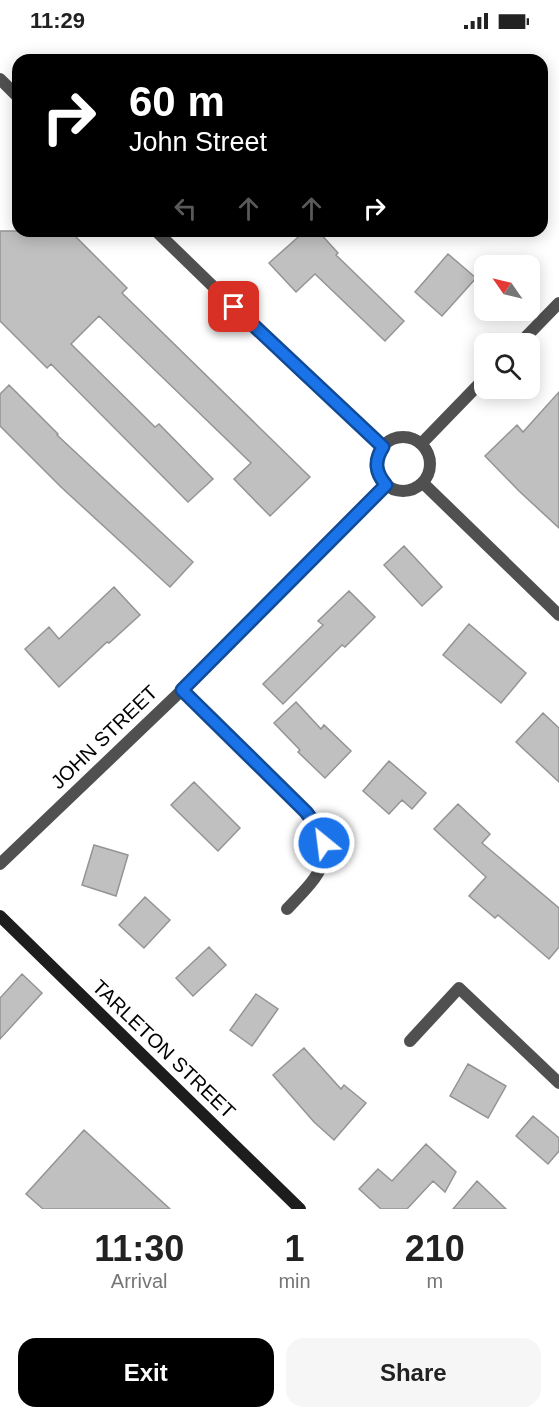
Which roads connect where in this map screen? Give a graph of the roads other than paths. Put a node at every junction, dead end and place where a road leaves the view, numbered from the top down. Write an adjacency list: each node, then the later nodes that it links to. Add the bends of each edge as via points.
1 (0, 79): 2 (street)
2 (12, 91)
3 (162, 237): 8 (street)
4 (559, 303): 5 (street)
5 (530, 333)
6 (474, 389): 7 (street)
7 (422, 444): 8 (street, via 397,438); 9 (street, via 430,468)
8 (383, 447): 10 (street, via 376,462)
9 (423, 483): 10 (street, via 404,491); 11 (street)
10 (386, 485): 12 (street, JOHN STREET)
11 (559, 615)
12 (182, 690): 13 (street, JOHN STREET); 14 (street, via 306,812 322,834 324,861)
13 (0, 864)
14 (287, 909)
15 (0, 916): 18 (main road, TARLETON STREET)
16 (410, 1041): 17 (street, via 459,988)
17 (559, 1083)
18 (300, 1209)

